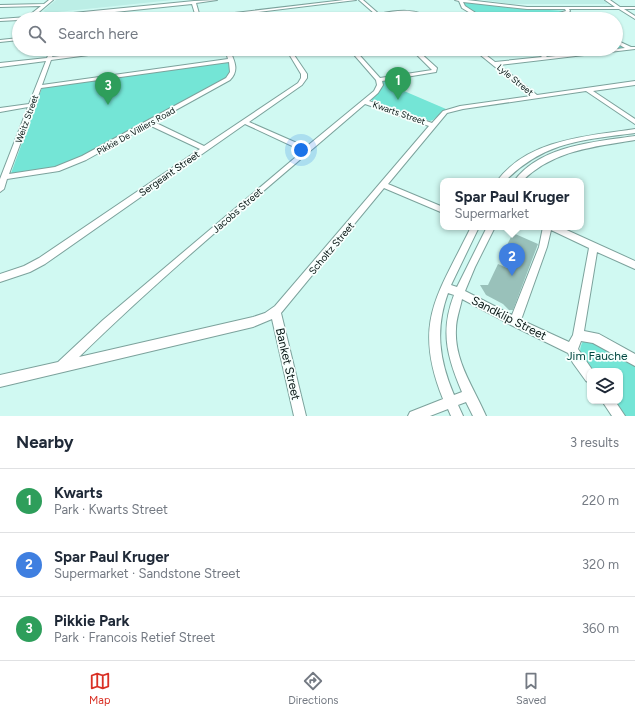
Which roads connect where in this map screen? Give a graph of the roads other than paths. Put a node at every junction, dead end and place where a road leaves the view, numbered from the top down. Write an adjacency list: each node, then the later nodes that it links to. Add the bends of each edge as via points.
1 (15, 0): 13 (street)
2 (50, 0): 10 (street)
3 (215, 0): 9 (street)
4 (354, 0): 22 (street)
5 (361, 0): 23 (street)
6 (459, 0): 14 (street, via 514,7); 26 (street, via 463,8)
7 (607, 0): 11 (street)
8 (612, 0): 17 (street)
9 (194, 2): 20 (street); 21 (street)
10 (45, 5): 13 (street); 19 (street)
11 (615, 5): 15 (street); 17 (street)
12 (0, 6): 13 (street)
13 (7, 6)
14 (566, 8): 15 (street); 16 (street); 27 (street)
15 (604, 8): 17 (street)
16 (610, 9): 17 (street); 28 (street)
17 (623, 9): 18 (street); 30 (street); 31 (street)
18 (635, 9)
19 (37, 12)
20 (102, 12)
21 (196, 12)
22 (250, 12)
23 (374, 12)
24 (409, 12): 25 (street)
25 (420, 12)
26 (470, 12)
27 (567, 12)
28 (621, 12)
29 (623, 12): 30 (street)
30 (629, 14): 32 (street)
31 (635, 14)
32 (635, 18)
33 (12, 19): 34 (street)
34 (0, 20)
35 (12, 40): 36 (street)
36 (0, 41)
37 (623, 44): 38 (street)
38 (633, 48): 39 (street)
39 (623, 49)
40 (51, 56): 50 (street, Weitz Street)
41 (73, 56): 50 (street)
42 (230, 56): 51 (street, Pikkie De Villiers Road)
43 (293, 56): 62 (street, Sergeant Street, via 303,71 303,81)
44 (357, 56): 54 (street)
45 (421, 56): 54 (street, via 434,71)
46 (484, 56): 52 (street, Lyle Street)
47 (544, 56): 49 (street)
48 (564, 56): 49 (street)
49 (547, 58): 52 (street)
50 (50, 59): 53 (street); 56 (street, Weitz Street)
51 (231, 60): 56 (street); 64 (street, Pikkie De Villiers Road, via 234,69 230,77)
52 (495, 64): 58 (street, Lyle Street)
53 (0, 65)
54 (379, 80): 59 (street, Jacobs Street, via 379,88)
55 (635, 83): 57 (street, Scholtz Street)
56 (39, 87): 60 (street, Weitz Street)
57 (588, 90): 58 (street, Scholtz Street); 63 (street)
58 (536, 97): 65 (street, Scholtz Street, via 453,109 445,112)
59 (365, 102): 65 (street, Kwarts Street); 69 (street, Jacobs Street)
60 (32, 105): 61 (street); 72 (street, Weitz Street)
61 (0, 110)
62 (245, 122): 68 (street, Sergeant Street); 69 (street)
63 (635, 122)
64 (150, 123): 68 (street); 72 (street, Pikkie De Villiers Road, via 74,163 56,169)
65 (433, 124): 75 (street, Scholtz Street)
66 (635, 131): 70 (street, via 578,140)
67 (635, 138): 71 (street, via 586,146)
68 (204, 149): 84 (street, Sergeant Street, via 42,261)
69 (307, 150): 90 (street, Jacobs Street)
70 (540, 151): 71 (street); 73 (street, via 518,163)
71 (551, 157): 74 (street, via 534,166)
72 (6, 177): 76 (street, Weitz Street)
73 (504, 178)
74 (521, 178)
75 (383, 185): 77 (street); 87 (street, Scholtz Street)
76 (0, 189)
77 (440, 209)
78 (474, 230): 85 (street)
79 (489, 230): 86 (street)
80 (546, 230): 88 (street, via 543,247)
81 (559, 230): 82 (street)
82 (594, 246): 83 (street); 89 (street)
83 (635, 265)
84 (0, 278)
85 (446, 288): 86 (street, Sandklip Street); 98 (street, via 440,302 434,337 439,372)
86 (460, 293): 88 (street, Sandklip Street); 97 (street, via 453,315 451,340 457,365)
87 (276, 313): 93 (street, Scholtz Street, via 253,322); 100 (street, Banket Street)
88 (515, 322): 91 (street, Sandklip Street)
89 (578, 335): 91 (street); 92 (street, via 595,338)
90 (89, 340): 93 (street); 94 (street, Jacobs Street)
91 (572, 349): 95 (street)
92 (635, 360)
93 (85, 361): 94 (street, Scholtz Street)
94 (60, 367): 96 (street, Scholtz Street)
95 (587, 373)
96 (0, 381)
97 (469, 395): 98 (street); 103 (street)
98 (450, 401): 101 (street); 102 (street)
99 (610, 404): 104 (street)
100 (300, 416)
101 (414, 416)
102 (457, 416)
103 (480, 416)
104 (619, 416)

